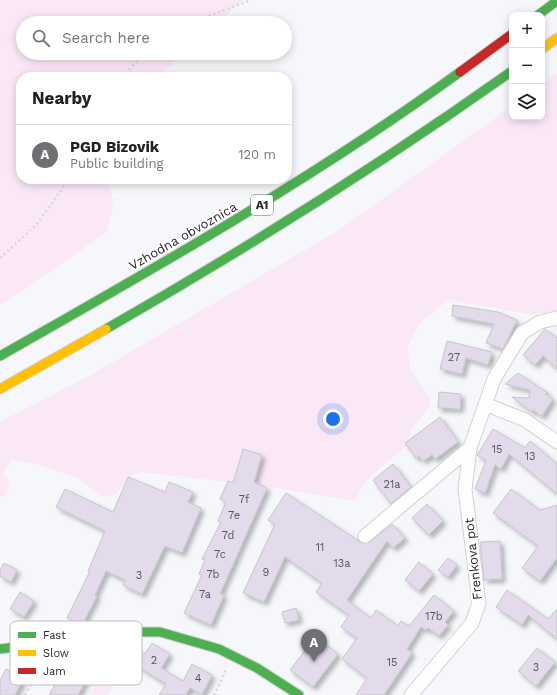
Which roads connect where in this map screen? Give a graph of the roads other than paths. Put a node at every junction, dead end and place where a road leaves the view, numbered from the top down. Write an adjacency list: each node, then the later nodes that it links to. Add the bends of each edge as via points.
1 (557, 1): 2 (main road)
2 (542, 12)
3 (509, 36): 8 (main road, Vzhodna obvoznica / A1, via 428,96 300,181 162,264)
4 (557, 38): 5 (main road)
5 (543, 48)
6 (509, 73): 9 (main road, A1, via 410,144 288,222 164,297)
7 (557, 318): 10 (street, Frenkova pot, via 540,322 522,334 494,379)
8 (0, 356)
9 (0, 389)
10 (485, 404): 11 (street, via 525,420); 12 (street, Frenkova pot)
11 (557, 442)
12 (470, 448): 13 (street); 18 (street, Frenkova pot, via 465,488 479,603 472,623)
13 (365, 536)
14 (142, 632): 17 (main road, via 160,632 213,647 257,668)
15 (10, 648): 16 (main road)
16 (0, 649)
17 (299, 695)
18 (411, 695)

